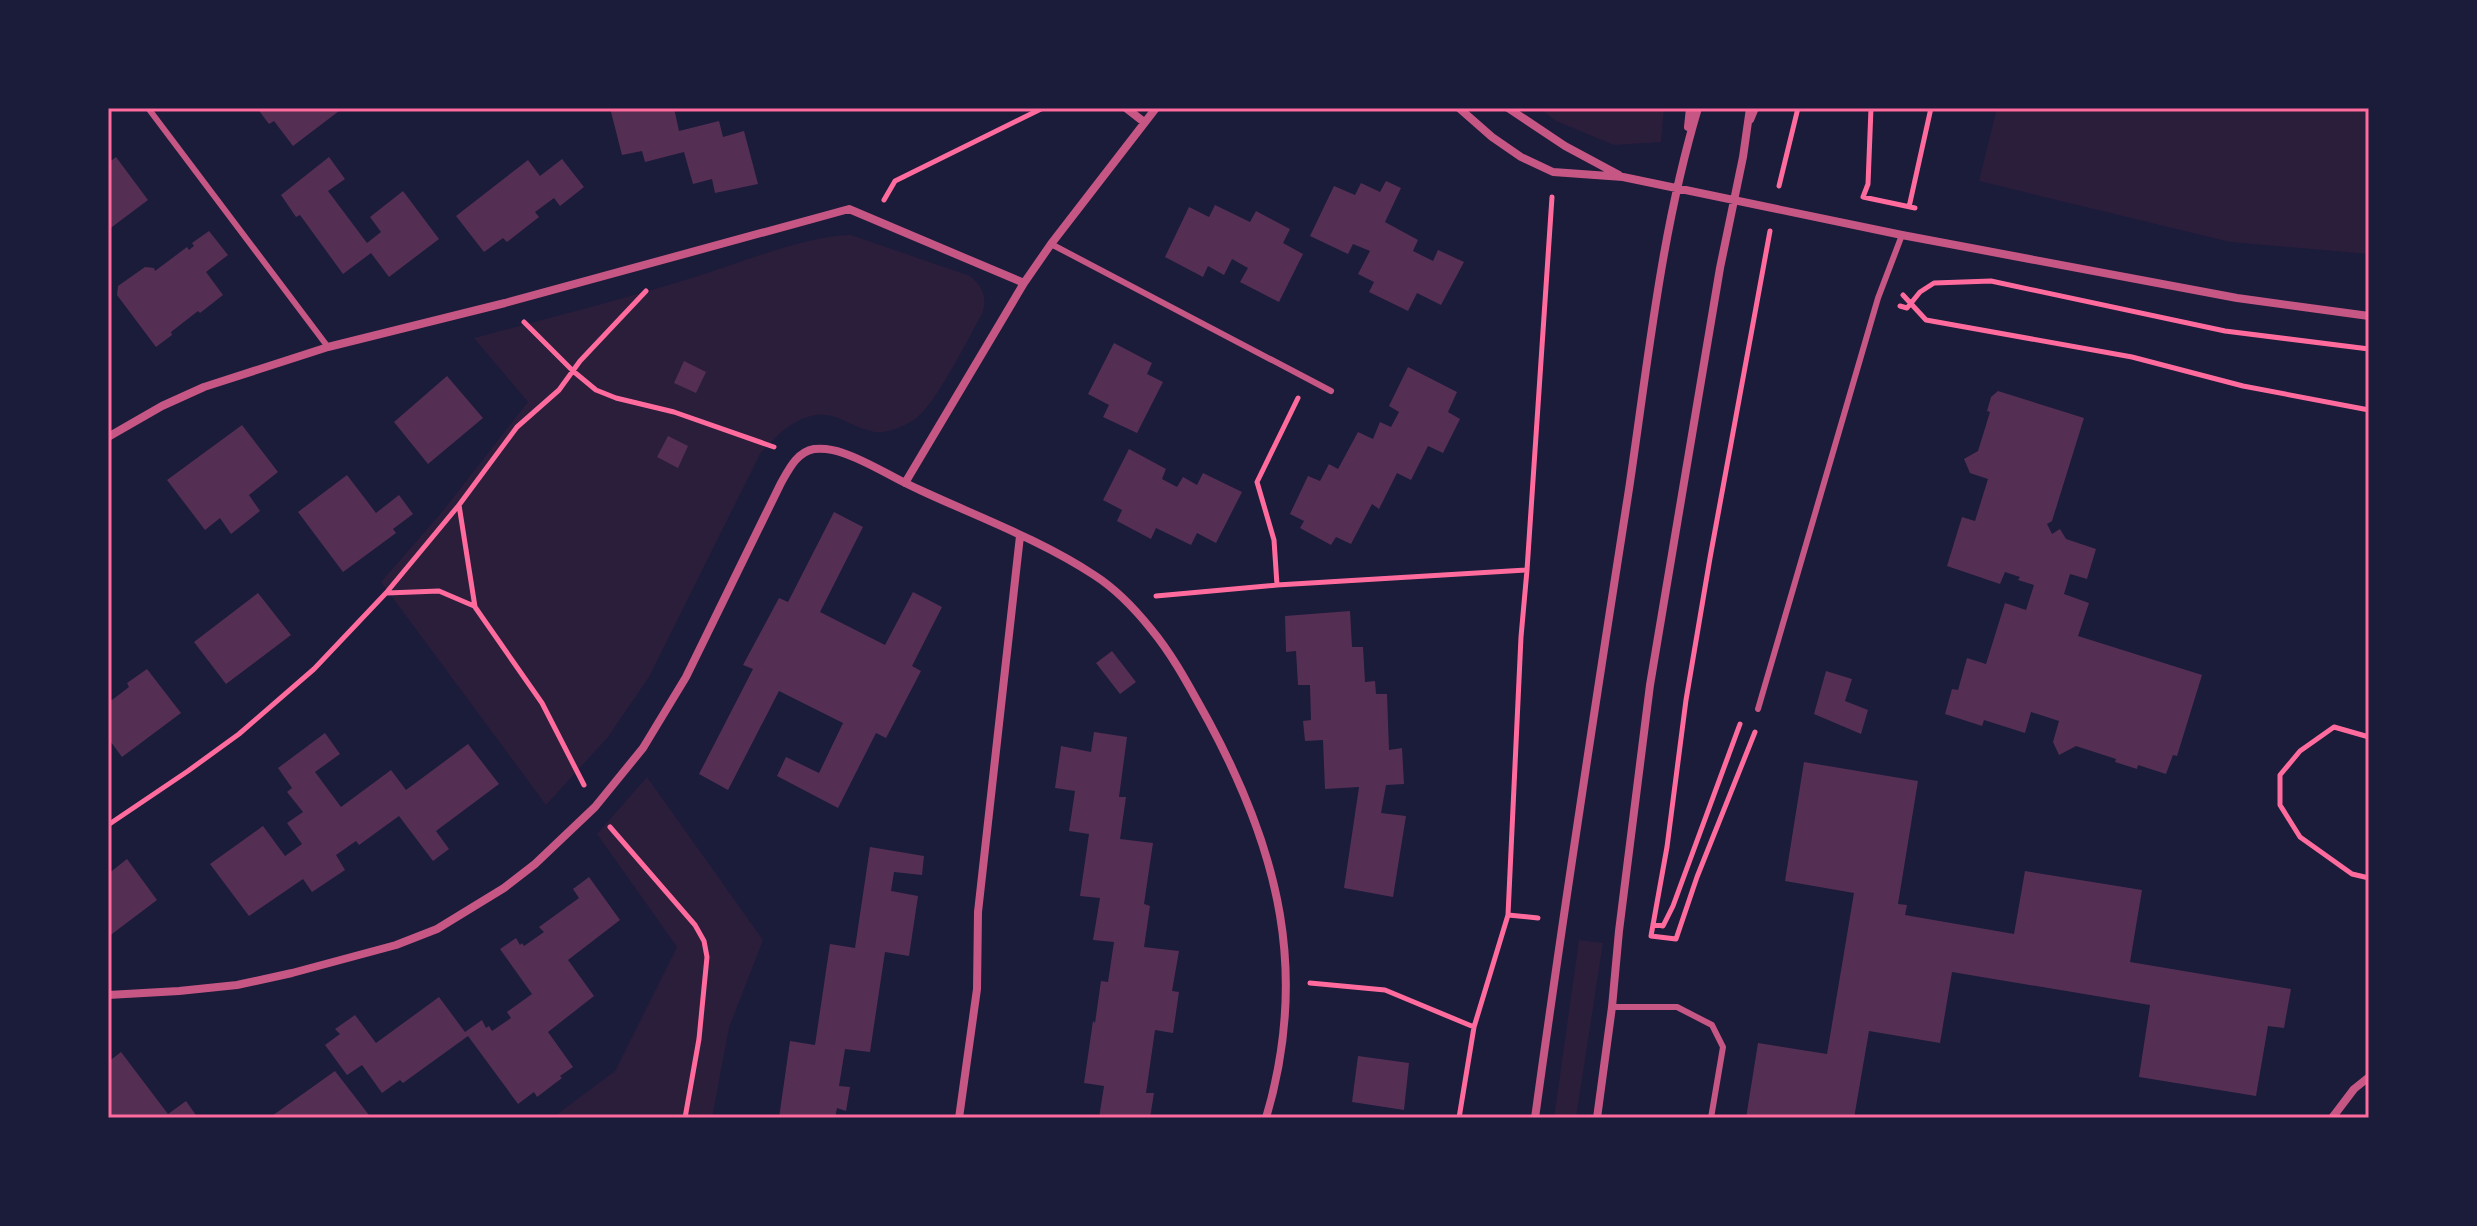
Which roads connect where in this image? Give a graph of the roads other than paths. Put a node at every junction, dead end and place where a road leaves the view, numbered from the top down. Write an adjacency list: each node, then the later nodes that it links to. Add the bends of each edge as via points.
1 (148, 108): 20 (lane)
2 (1126, 108): 11 (street)
3 (1156, 108): 11 (street)
4 (1459, 108): 15 (street, via 1521,157 1553,172)
5 (1500, 108): 12 (street)
6 (1508, 108): 12 (street)
7 (1690, 108): 14 (street)
8 (1698, 108): 14 (street)
9 (1750, 108): 13 (street)
10 (1756, 108): 13 (lane)
11 (1144, 122): 17 (street)
12 (1532, 126): 15 (street)
13 (1747, 127): 27 (street, via 1650,685)
14 (1687, 144): 31 (street, via 1665,256)
15 (1623, 177): 16 (street)
16 (1902, 235): 19 (street, via 2237,298); 25 (lane, via 1878,298)
17 (1051, 244): 18 (street); 21 (lane)
18 (1024, 283): 20 (street, via 849,209); 23 (street)
19 (2369, 316)
20 (328, 347): 22 (street, via 204,387)
21 (1331, 391)
22 (108, 437)
23 (905, 483): 24 (street); 26 (street, via 845,453 811,449 795,460 668,710 643,748 595,807 504,888 437,929 396,945 237,985)
24 (1020, 536): 29 (street, via 978,912 977,989); 30 (street, via 1096,576 1152,630 1180,668 1259,830 1281,913 1287,980 1279,1069)
25 (1758, 709)
26 (108, 995)
27 (1612, 1007): 32 (street); 33 (lane, via 1677,1007 1712,1025 1723,1047)
28 (2369, 1077): 34 (street)
29 (959, 1118)
30 (1266, 1118)
31 (1535, 1118)
32 (1597, 1118)
33 (1711, 1118)
34 (2332, 1118)

